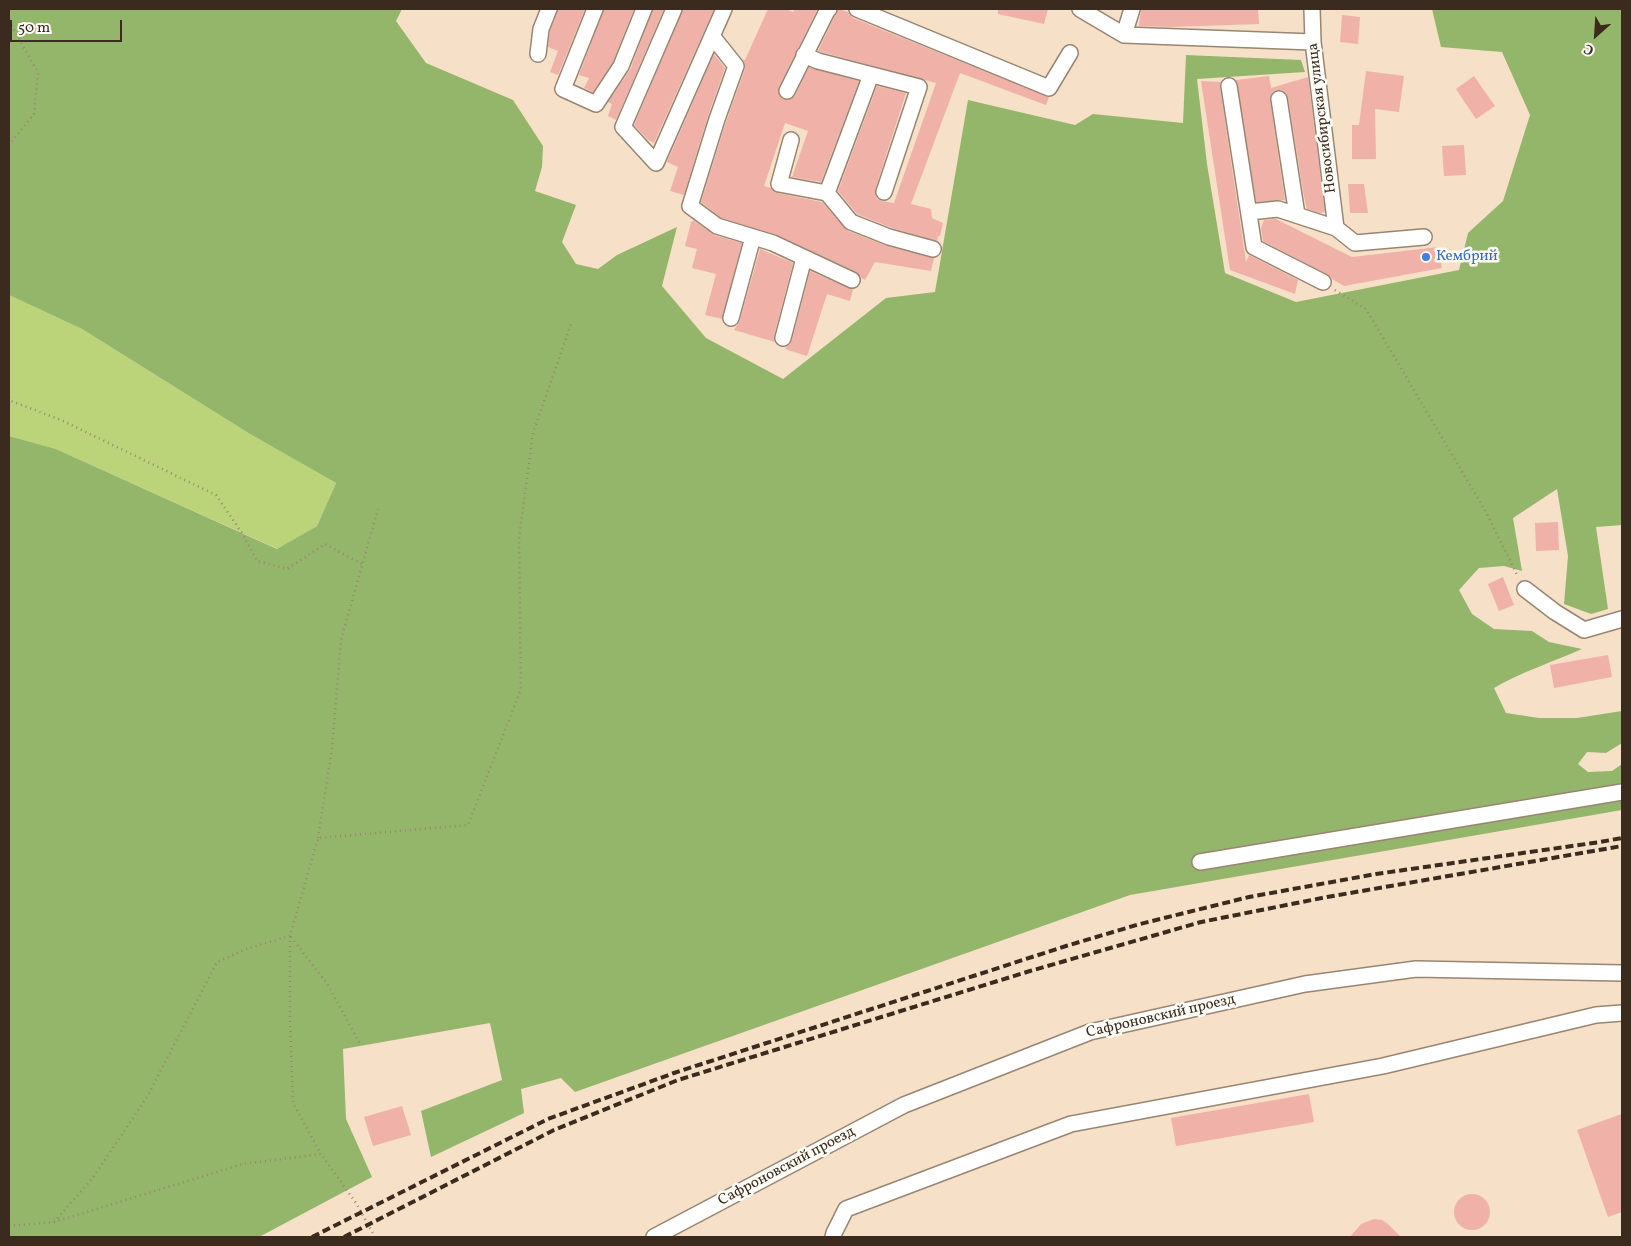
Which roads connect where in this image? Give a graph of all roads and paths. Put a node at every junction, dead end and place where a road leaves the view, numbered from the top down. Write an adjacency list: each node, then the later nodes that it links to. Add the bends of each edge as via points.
1 (549, 9): 16 (street, via 541,29)
2 (595, 9): 3 (street, via 563,89 596,104 621,66)
3 (644, 9)
4 (674, 9): 13 (street, via 623,127 656,163)
5 (724, 9): 13 (street)
6 (829, 9): 17 (street)
7 (857, 9): 15 (street, via 1049,88)
8 (1080, 9): 12 (street)
9 (1132, 9): 12 (street)
10 (1312, 9): 14 (street, Новосибирская улица)
11 (9, 20): 23 (path, via 38,74 34,114)
12 (1124, 35): 14 (street)
13 (712, 36): 29 (street, via 736,66 690,206 717,226)
14 (1313, 42): 28 (street, Новосибирская улица)
15 (1070, 53)
16 (538, 54)
17 (804, 55): 18 (street); 20 (street)
18 (871, 75): 24 (street, via 919,87); 25 (street)
19 (1229, 86): 26 (street)
20 (787, 91)
21 (1279, 99): 27 (street)
22 (791, 140): 25 (street, via 779,184)
23 (9, 145)
24 (884, 192)
25 (827, 193): 31 (street, via 851,222)
26 (1249, 212): 27 (street, via 1278,209); 34 (street, via 1254,247)
27 (1297, 215): 28 (street)
28 (1336, 228): 30 (street, via 1355,243)
29 (753, 237): 32 (street); 35 (street)
30 (1424, 237)
31 (933, 249)
32 (804, 258): 33 (street); 37 (street)
33 (852, 280)
34 (1323, 282): 41 (path, via 1366,309 1486,512)
35 (731, 318)
36 (572, 321): 44 (path, via 533,433 519,538 521,689 468,825)
37 (782, 338)
38 (9, 397): 40 (path, via 216,495 257,561 286,569 325,544)
39 (378, 509): 40 (path)
40 (362, 564): 44 (path, via 341,640 332,749)
41 (1525, 589): 42 (street, via 1584,630)
42 (1622, 619)
43 (1622, 792): 45 (street)
44 (318, 838): 46 (path)
45 (1200, 862)
46 (290, 936): 49 (path, via 328,985); 50 (path, via 293,1103); 51 (path, via 246,949 217,962 147,1097 92,1179)
47 (1622, 974): 54 (street, Сафроновский проезд, via 1416,969 1305,984 1090,1032 904,1105)
48 (1622, 1013): 55 (street, via 1596,1015 1383,1066 1071,1124 846,1209)
49 (361, 1046)
50 (321, 1154): 51 (path, via 243,1164); 53 (path)
51 (54, 1222): 52 (path)
52 (9, 1226)
53 (375, 1237)
54 (654, 1237)
55 (833, 1237)

